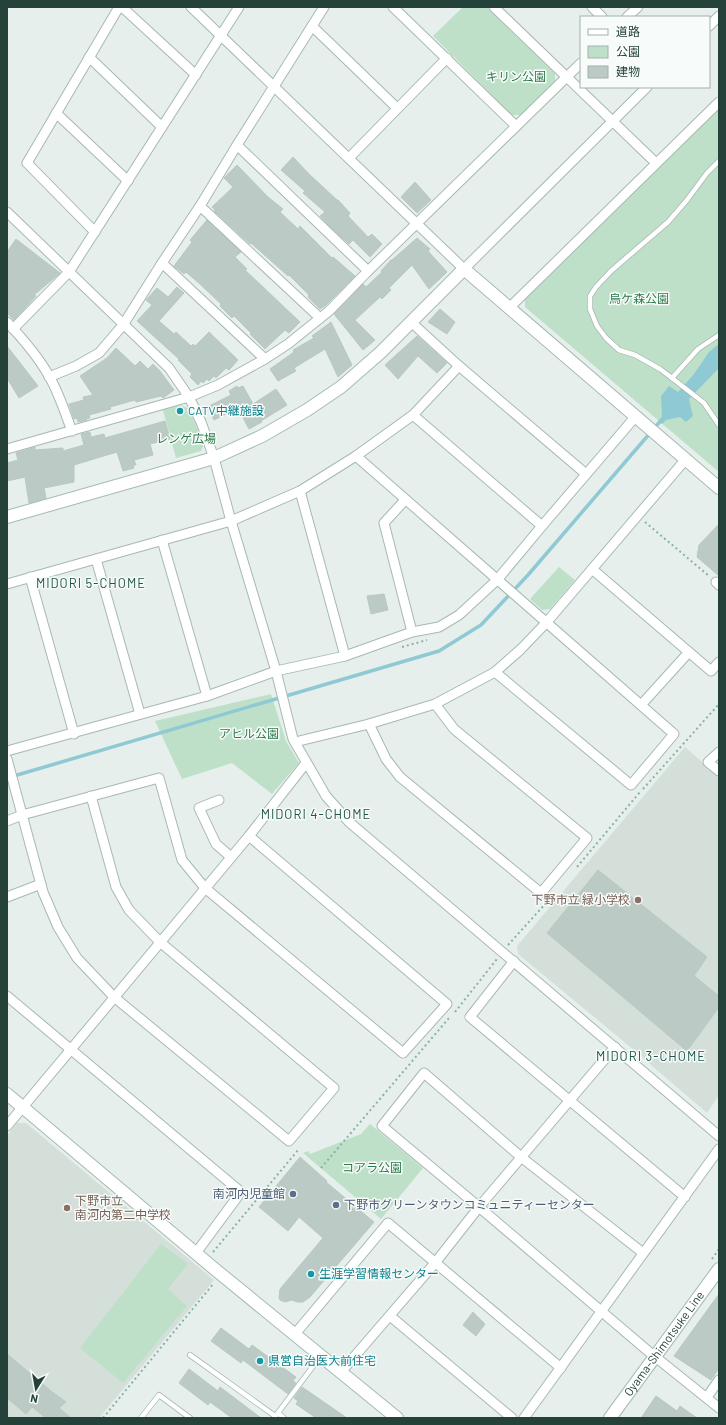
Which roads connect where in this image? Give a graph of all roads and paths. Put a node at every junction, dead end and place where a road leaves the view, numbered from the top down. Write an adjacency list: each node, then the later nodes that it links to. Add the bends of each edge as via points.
1 (119, 7): 16 (street)
2 (122, 7): 19 (street)
3 (191, 7): 15 (street)
4 (239, 7): 15 (street)
5 (324, 7): 14 (street)
6 (393, 7): 17 (street)
7 (494, 7): 20 (street)
8 (592, 7): 10 (street)
9 (638, 7): 11 (street)
10 (601, 16)
11 (628, 16)
12 (719, 16): 13 (street)
13 (710, 25)
14 (312, 26): 21 (street); 24 (street)
15 (221, 35): 19 (street); 21 (street)
16 (89, 57): 25 (street); 28 (street)
17 (447, 58): 24 (street); 27 (street)
18 (580, 64): 20 (street)
19 (196, 74): 28 (street)
20 (566, 77): 26 (street); 27 (street)
21 (274, 86): 29 (street); 30 (street)
22 (646, 88): 26 (street)
23 (719, 102): 32 (street)
24 (397, 108): 30 (street)
25 (56, 113): 33 (street); 37 (street, via 27,163)
26 (613, 121): 32 (street); 39 (street)
27 (516, 126): 36 (street)
28 (162, 128): 33 (street)
29 (237, 144): 34 (street); 40 (street)
30 (349, 158): 36 (street)
31 (719, 161): 51 (lane, via 668,222 611,271 590,296 590,309 597,326 606,338 619,350 660,369)
32 (656, 163): 42 (street)
33 (128, 181): 37 (street)
34 (200, 206): 38 (street); 43 (street)
35 (7, 212): 41 (street)
36 (416, 224): 39 (street); 40 (street)
37 (95, 232): 41 (street)
38 (162, 263): 46 (street); 48 (street)
39 (464, 269): 42 (street); 44 (street)
40 (368, 271): 43 (street)
41 (70, 272): 45 (street); 46 (street)
42 (510, 307): 54 (street)
43 (320, 318): 48 (street)
44 (411, 322): 49 (street); 59 (street, via 341,387 262,436)
45 (10, 325): 50 (street, via 23,338)
46 (123, 325): 50 (street, via 99,353); 52 (street, via 169,368)
47 (719, 335): 51 (lane, via 698,349)
48 (265, 359): 52 (street, via 218,385)
49 (459, 366): 53 (street); 61 (street)
50 (49, 377): 56 (street)
51 (672, 378): 55 (lane, via 704,403)
52 (189, 397): 56 (street); 59 (street)
53 (413, 415): 58 (street); 68 (street)
54 (636, 416): 60 (street); 61 (street)
55 (719, 425)
56 (72, 431): 57 (street)
57 (7, 449)
58 (356, 456): 63 (street); 64 (street)
59 (214, 458): 66 (street); 67 (street)
60 (686, 460): 62 (street); 65 (street)
61 (586, 474): 68 (street)
62 (719, 488)
63 (300, 491): 67 (street); 79 (street)
64 (405, 500): 73 (street); 77 (street, via 384,523)
65 (639, 516): 71 (street); 75 (path)
66 (7, 517)
67 (230, 521): 69 (street); 81 (street)
68 (542, 526): 73 (street)
69 (162, 540): 70 (street); 83 (street)
70 (96, 559): 72 (street); 87 (street)
71 (592, 569): 76 (street); 78 (street)
72 (30, 577): 74 (street); 89 (street)
73 (497, 580): 76 (street); 77 (street, via 459,615 439,627)
74 (7, 584)
75 (717, 584)
76 (546, 623): 82 (street); 86 (street)
77 (412, 632): 79 (street)
78 (689, 652): 80 (street, via 711,671); 86 (street)
79 (345, 656): 81 (street)
80 (719, 662)
81 (276, 671): 83 (street); 90 (street)
82 (495, 672): 84 (street); 86 (street, via 631,785 674,734)
83 (207, 696): 87 (street)
84 (435, 704): 88 (street); 88 (street, via 454,729 587,838 541,893 400,777 386,759)
85 (719, 704): 101 (path)
86 (641, 705)
87 (140, 714): 89 (street)
88 (369, 724): 90 (street)
89 (74, 734): 91 (street)
90 (295, 742): 94 (street)
91 (7, 751)
92 (719, 752): 95 (street, via 708,762)
93 (7, 759): 98 (street)
94 (306, 763): 100 (street); 108 (street, via 326,796 349,822)
95 (719, 771)
96 (91, 796): 98 (street); 104 (street, via 159,778 182,860); 107 (street, via 116,887 129,910)
97 (220, 800): 102 (street, via 199,808 216,844)
98 (22, 815): 99 (street); 103 (street)
99 (7, 821)
100 (248, 836): 102 (street); 104 (street, via 447,1004 403,1053)
101 (592, 850)
102 (232, 857): 104 (street)
103 (41, 884): 105 (street); 111 (street, via 58,927 77,958)
104 (205, 888): 107 (street)
105 (7, 897)
106 (550, 898): 108 (path)
107 (160, 942): 111 (street); 111 (street, via 334,1088 288,1141)
108 (503, 951): 109 (street); 122 (path, via 458,1008)
109 (514, 961): 112 (street); 115 (street, via 470,1017)
110 (7, 996): 113 (street)
111 (114, 997): 113 (street)
112 (615, 1047): 115 (street); 118 (street)
113 (71, 1049): 116 (street); 125 (street, via 241,1192)
114 (7, 1094): 116 (street)
115 (569, 1100): 121 (street); 123 (street)
116 (23, 1106): 117 (street); 125 (street)
117 (7, 1126)
118 (719, 1136)
119 (299, 1149): 126 (path)
120 (719, 1149): 123 (street)
121 (522, 1157): 124 (street); 124 (street, via 424,1074 382,1126); 127 (street)
122 (321, 1168)
123 (685, 1197): 127 (street)
124 (479, 1207): 128 (street); 131 (street)
125 (196, 1253): 130 (street)
126 (212, 1253)
127 (643, 1253): 131 (street)
128 (435, 1264): 132 (street); 133 (street, via 388,1223); 137 (street)
129 (719, 1269): 136 (street, Oyama-Shimotsuke Line)
130 (222, 1274): 133 (street); 143 (path)
131 (602, 1312): 136 (street); 137 (street)
132 (390, 1316): 138 (street); 148 (street)
133 (295, 1334): 135 (street)
134 (190, 1354): 142 (lane)
135 (321, 1355): 138 (street); 142 (lane)
136 (656, 1357): 140 (street); 150 (street, Oyama-Shimotsuke Line)
137 (561, 1368): 149 (street)
138 (342, 1372): 147 (street)
139 (719, 1380): 140 (street)
140 (707, 1397): 141 (street)
141 (719, 1408)
142 (276, 1416): 146 (lane)
143 (103, 1418)
144 (141, 1418): 145 (lane, via 159,1395)
145 (190, 1418)
146 (284, 1418)
147 (397, 1418)
148 (512, 1418)
149 (524, 1418)
150 (610, 1418)

